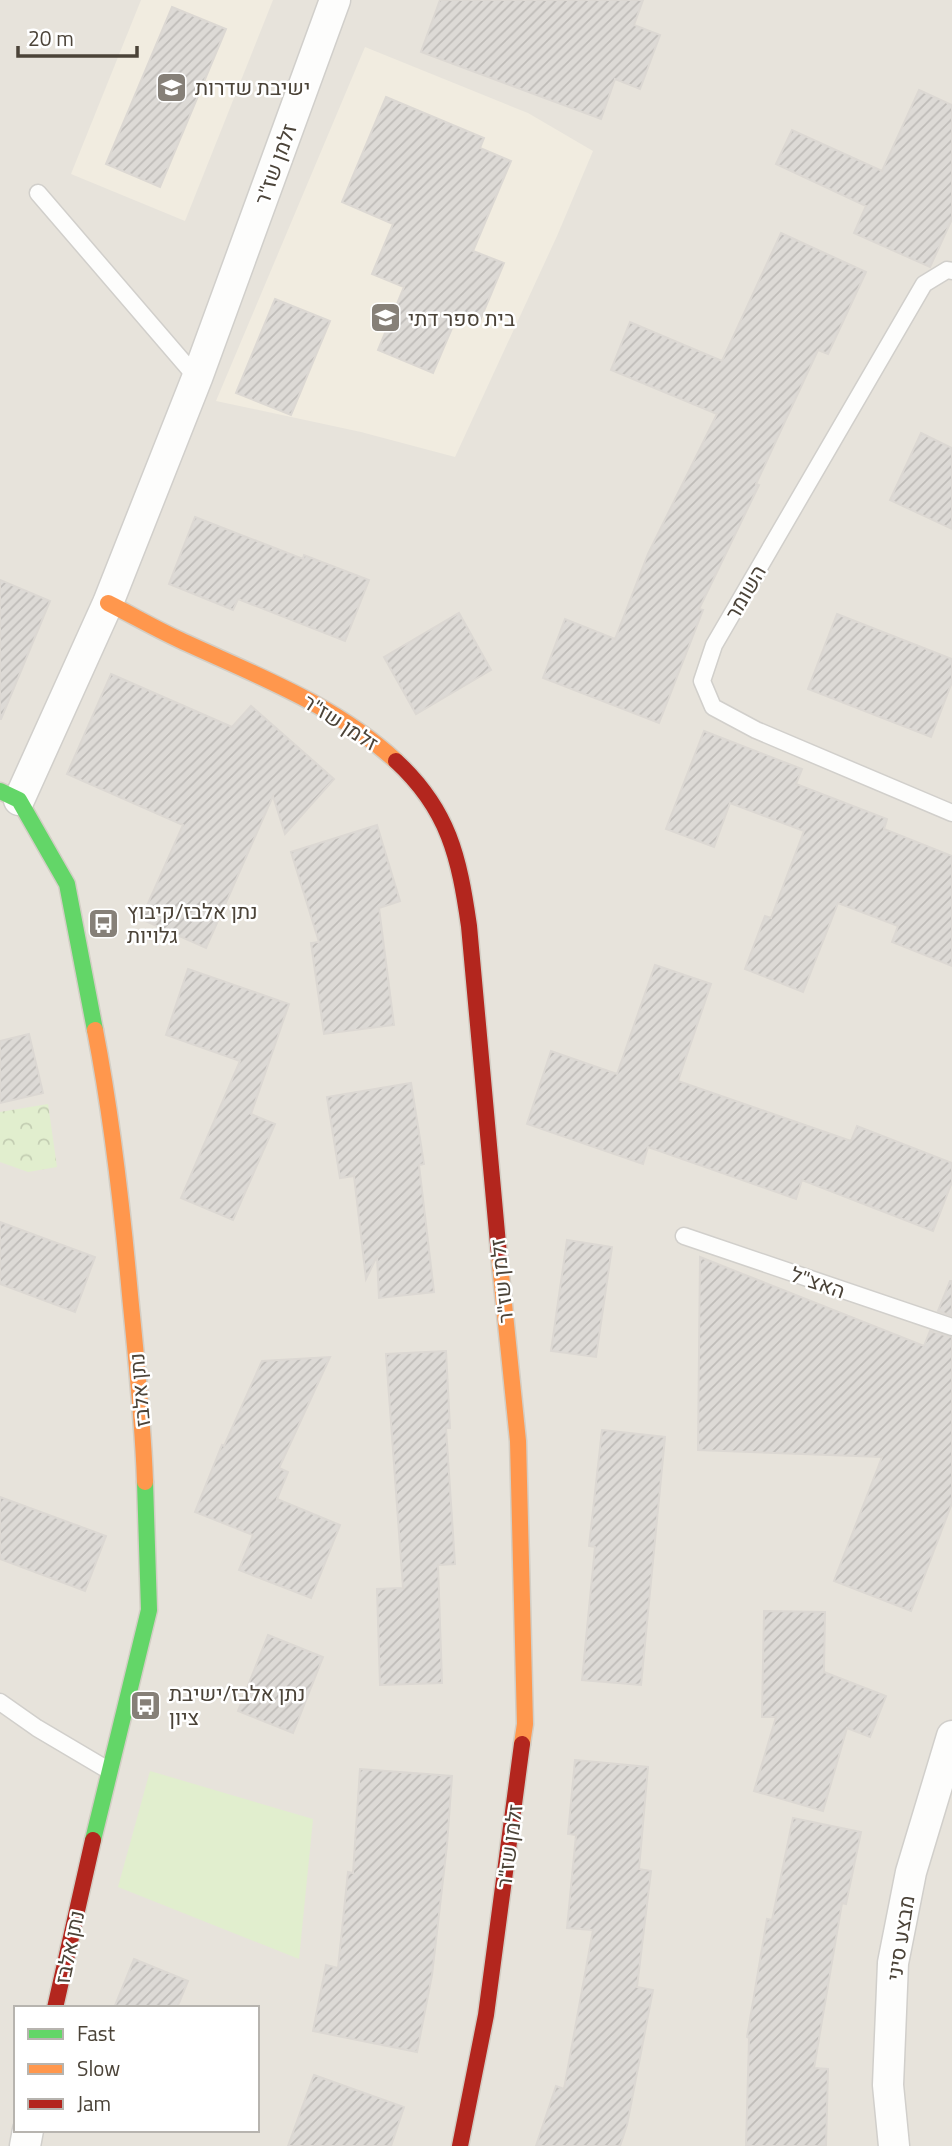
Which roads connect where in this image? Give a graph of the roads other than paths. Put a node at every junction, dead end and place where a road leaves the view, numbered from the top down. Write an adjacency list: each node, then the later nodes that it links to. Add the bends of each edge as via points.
1 (335, 0): 4 (street, זלמן שז"ר)
2 (38, 193): 4 (lane)
3 (952, 271): 7 (lane, השומר, via 924,285 714,645 702,681 713,707 756,730)
4 (197, 378): 5 (street, זלמן שז"ר)
5 (108, 603): 6 (street, זלמן שז"ר); 14 (street, זלמן שז"ר, via 299,694 372,739 412,777 445,823 462,877 518,1441 525,1724 486,2015)
6 (9, 795): 12 (street, נתן אלבז, via 67,884 103,1070 123,1220 143,1431 149,1610)
7 (952, 813)
8 (684, 1236): 9 (lane, האצ"ל)
9 (952, 1327)
10 (0, 1702): 12 (lane)
11 (952, 1736): 15 (street, מבצע סיני, via 911,1872 893,1963 888,2085)
12 (108, 1770): 13 (street, נתן אלבז)
13 (55, 2006)
14 (460, 2146)
15 (894, 2146)

